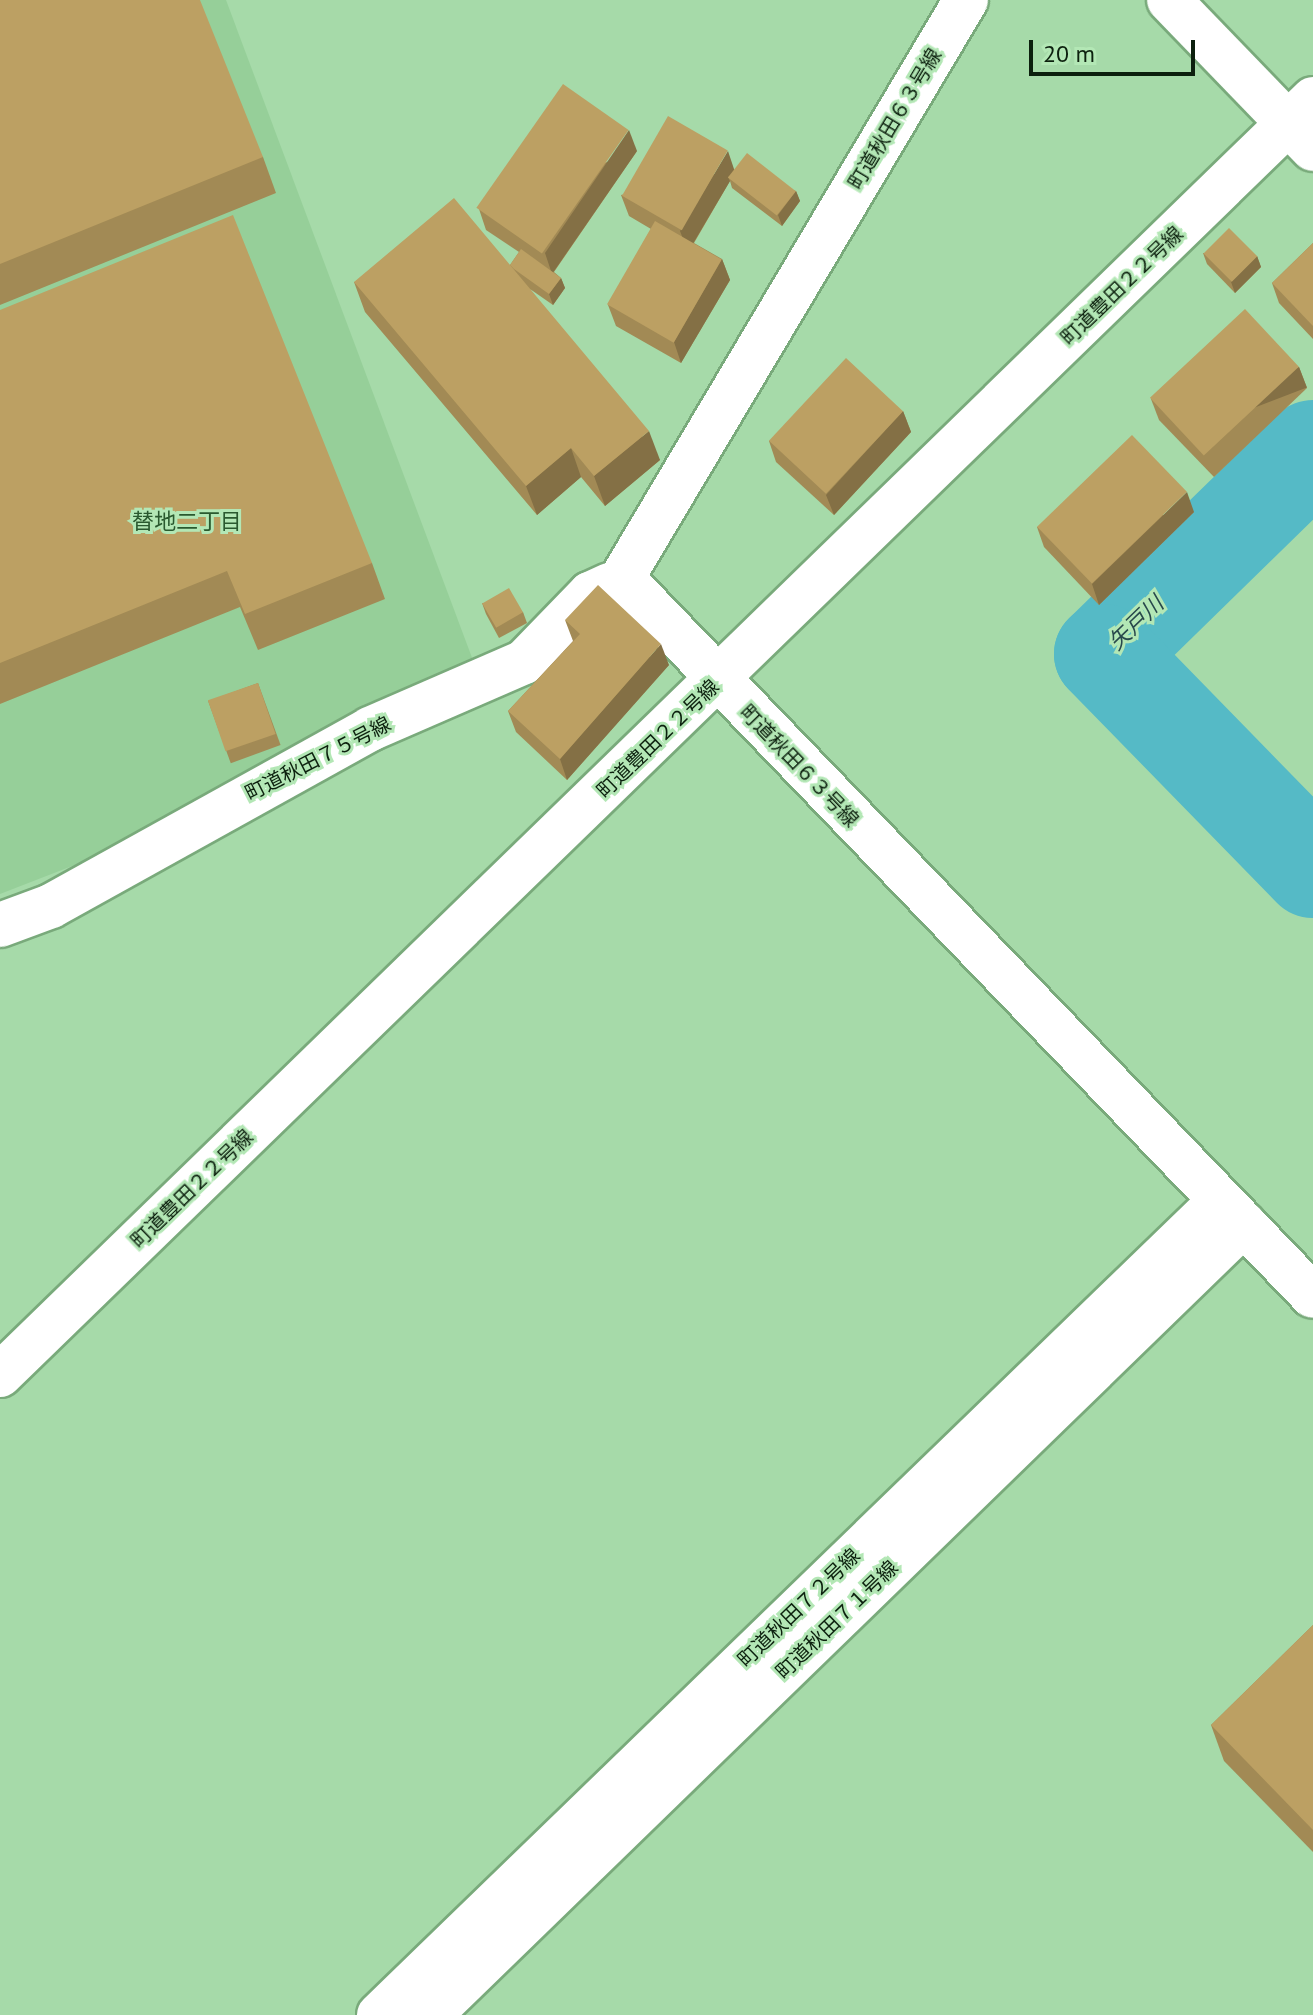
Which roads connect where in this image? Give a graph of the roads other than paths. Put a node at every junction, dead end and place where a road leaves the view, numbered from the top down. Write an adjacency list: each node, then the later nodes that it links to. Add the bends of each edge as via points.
1 (966, 0): 4 (street, 町道秋田６３号線)
2 (1169, 0): 3 (street)
3 (1305, 124): 5 (street, 町道豊田２２号線)
4 (622, 578): 5 (street, 町道秋田６３号線); 6 (street, 町道秋田７５号線, via 590,594 524,662 370,729 51,906)
5 (717, 682): 7 (street, 町道秋田６３号線); 9 (street, 町道豊田２２号線)
6 (0, 925)
7 (1232, 1212): 8 (street, 町道秋田６３号線); 10 (street, 町道秋田７２号線); 11 (street, 町道秋田７１号線)
8 (1313, 1296)
9 (0, 1375)
10 (379, 2015)
11 (430, 2015)

